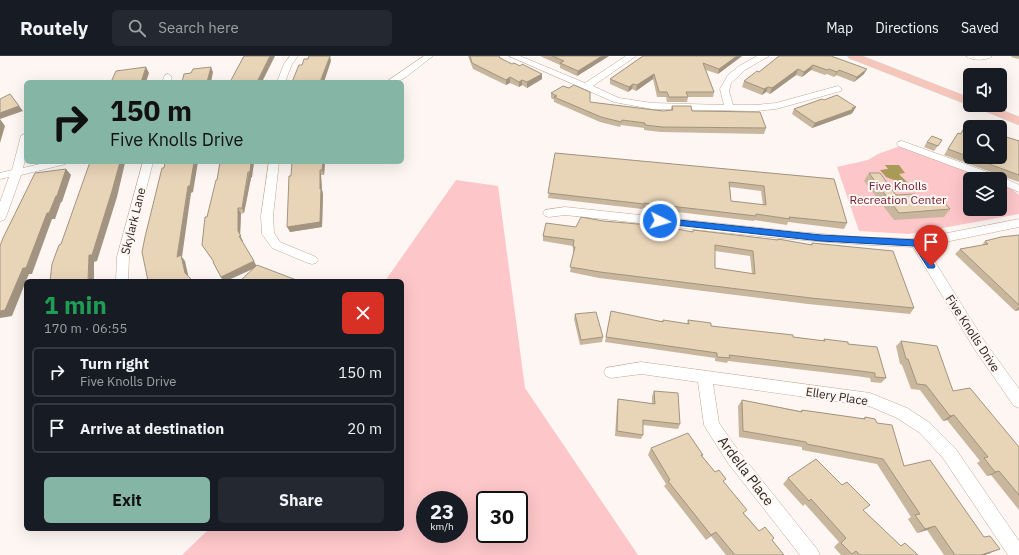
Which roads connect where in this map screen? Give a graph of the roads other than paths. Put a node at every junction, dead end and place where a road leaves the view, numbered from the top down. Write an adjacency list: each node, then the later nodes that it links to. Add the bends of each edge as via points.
1 (294, 56): 10 (street)
2 (429, 56): 11 (street)
3 (513, 56): 12 (street)
4 (632, 56): 12 (street)
5 (765, 56): 17 (street, via 750,63 725,86)
6 (853, 56): 15 (main road)
7 (876, 56): 13 (main road)
8 (970, 56): 9 (street)
9 (988, 56)
10 (281, 80)
11 (394, 80)
12 (586, 87): 17 (street, via 634,104)
13 (963, 88)
14 (838, 89): 17 (street, via 776,106)
15 (963, 99)
16 (1007, 106): 18 (main road)
17 (729, 107)
18 (1019, 110)
19 (996, 112): 20 (main road)
20 (1019, 121)
21 (24, 143): 27 (street)
22 (902, 144): 26 (street)
23 (54, 164): 27 (street)
24 (147, 164): 36 (street, Skylark Lane, via 123,256)
25 (274, 164): 35 (street, via 267,216 268,234 276,245)
26 (978, 172)
27 (16, 173): 28 (street); 32 (street)
28 (0, 176)
29 (1007, 183): 30 (street)
30 (1019, 189)
31 (550, 213): 34 (street, via 565,211 799,236)
32 (0, 217)
33 (1019, 223): 34 (street)
34 (917, 243): 39 (street, Five Knolls Drive, via 980,346)
35 (312, 260)
36 (122, 279)
37 (611, 372): 38 (street, Ellery Place, via 641,368)
38 (705, 378): 40 (street, Ardella Place, via 712,425 734,458); 41 (street, Ellery Place, via 870,400 902,413 925,428 949,453)
39 (1019, 401)
40 (811, 555)
41 (1018, 555)

